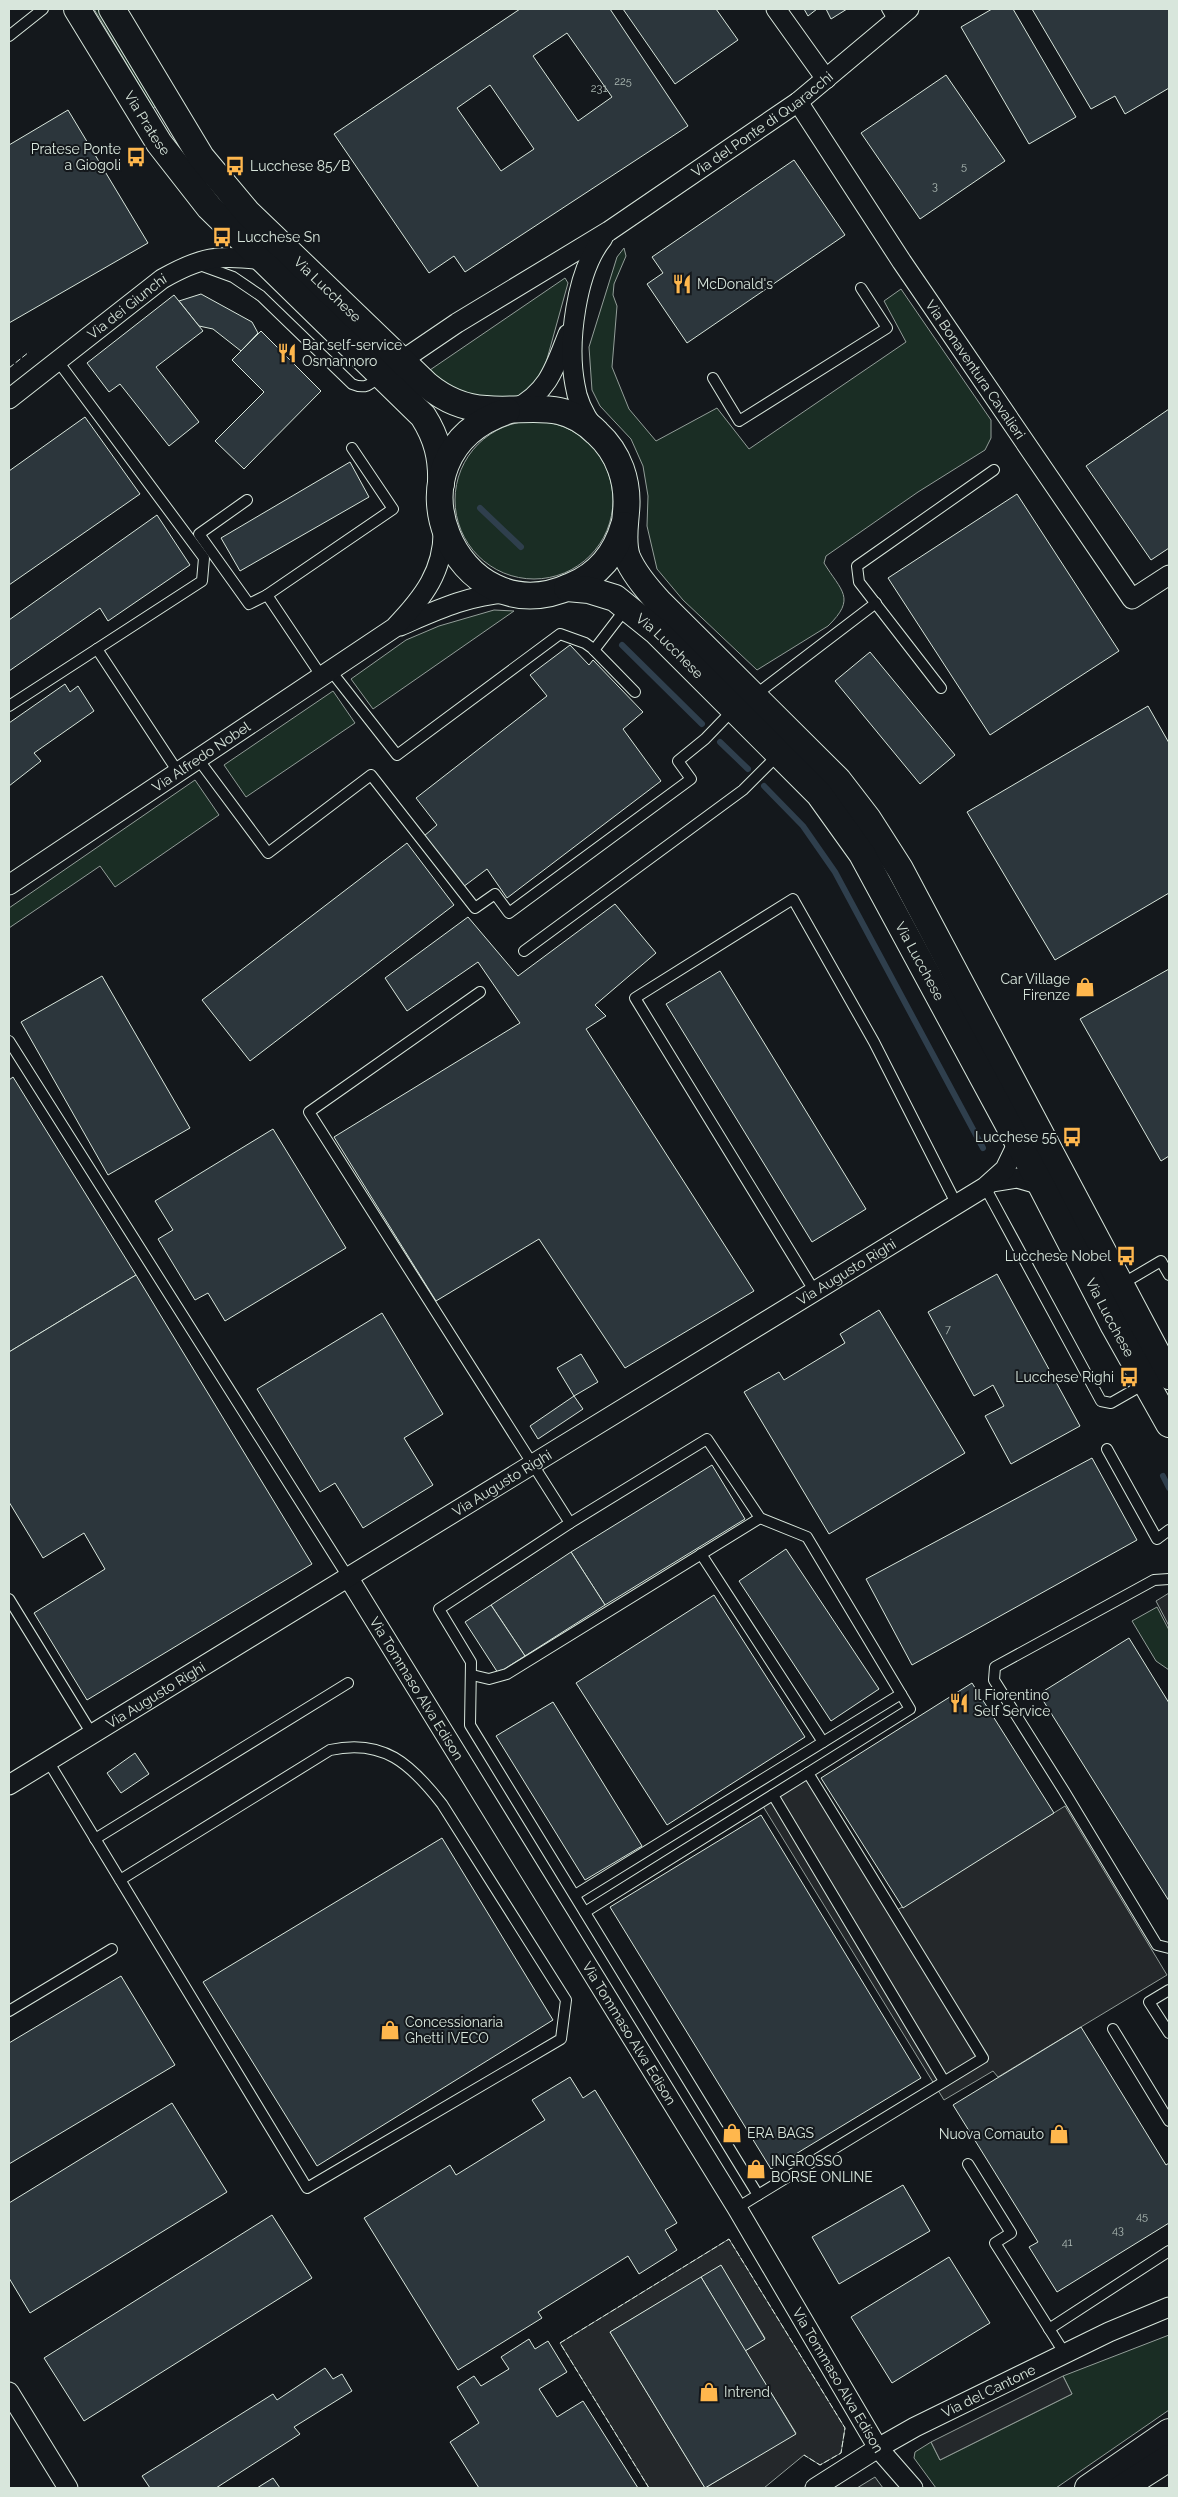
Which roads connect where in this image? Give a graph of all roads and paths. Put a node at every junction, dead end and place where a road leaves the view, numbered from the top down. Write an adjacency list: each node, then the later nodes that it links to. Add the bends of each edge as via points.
1 (43, 9): 7 (lane)
2 (77, 9): 10 (main road, Via Pratese, via 159,143 190,185)
3 (112, 9): 10 (main road, Via Pratese)
4 (776, 9): 8 (street)
5 (909, 9): 6 (street, Via del Ponte di Quaracchi)
6 (891, 15): 8 (street, Via del Ponte di Quaracchi)
7 (9, 36)
8 (826, 79): 9 (street, Via del Ponte di Quaracchi)
9 (798, 102): 11 (street, Via del Ponte di Quaracchi); 28 (street, Via Bonaventura Cavalieri, via 902,262 1132,599)
10 (238, 220): 12 (main road, Via Lucchese); 17 (main road, Via Lucchese)
11 (609, 231): 15 (street, Via del Ponte di Quaracchi, via 589,259); 17 (street, Via del Ponte di Quaracchi, via 457,323)
12 (262, 260): 13 (street, Via dei Giunchi, via 234,256); 17 (main road, Via Lucchese)
13 (194, 263): 16 (street, Via dei Giunchi, via 162,279); 17 (lane, via 233,277 261,296 352,384 368,387)
14 (861, 288): 18 (lane, via 887,328 739,421)
15 (576, 314): 20 (street, Via del Ponte di Quaracchi, via 548,380 539,393); 21 (street, Via del Ponte di Quaracchi, via 571,350 575,385 584,412)
16 (57, 360): 19 (street, Via dei Giunchi); 35 (lane, via 204,558 202,581)
17 (391, 368): 20 (main road, Via Lucchese, via 445,398 478,408); 24 (main road, Via Lucchese, via 430,427 440,455)
18 (713, 378)
19 (9, 399)
20 (516, 409): 21 (main road, Via Lucchese, via 557,410 577,418); 24 (main road, Via Lucchese, via 489,418 466,435 450,457)
21 (597, 432): 26 (main road, Via Lucchese, via 622,470 627,498)
22 (352, 448): 31 (lane, via 393,510)
23 (994, 470): 32 (lane, via 857,566 859,582)
24 (441, 484): 27 (main road, Via Lucchese)
25 (246, 500): 31 (lane, via 199,534 249,604)
26 (625, 519): 29 (main road, Via Lucchese, via 619,539 607,559 590,576); 41 (main road, Via Lucchese, via 627,556)
27 (443, 526): 30 (main road, Via Lucchese, via 465,566 485,581); 34 (street, Via Alfredo Nobel, via 443,548 437,569 416,605)
28 (1169, 574)
29 (568, 588): 30 (main road, Via Lucchese, via 543,594); 33 (main road, Via Lucchese, via 606,595)
30 (514, 593): 34 (street, Via Alfredo Nobel, via 466,599)
31 (267, 595): 37 (lane)
32 (876, 603): 38 (lane); 41 (lane)
33 (628, 607): 36 (lane); 41 (main road, Via Lucchese)
34 (394, 628): 37 (street, Via Alfredo Nobel)
35 (97, 649): 40 (lane); 44 (lane)
36 (594, 650): 37 (lane, via 585,643 560,634 397,755); 39 (lane)
37 (327, 674): 42 (street, Via Alfredo Nobel)
38 (940, 688)
39 (635, 692)
40 (9, 706)
41 (738, 708): 42 (lane, via 678,761 691,779 509,913 495,894 475,908 371,775 268,853); 43 (main road, Via Lucchese); 54 (main road, Via Lucchese, via 838,780 868,818 900,869)
42 (198, 758): 44 (street, Via Alfredo Nobel)
43 (775, 759): 46 (lane, via 750,783); 49 (main road, Via Lucchese, via 818,794 862,854)
44 (178, 772): 45 (street, Via Alfredo Nobel)
45 (9, 885)
46 (524, 950)
47 (480, 992): 59 (lane, via 309,1112)
48 (9, 1041): 64 (lane)
49 (1018, 1142): 50 (street, Via Augusto Righi, via 1011,1161); 51 (main road, Via Lucchese)
50 (989, 1185): 51 (street, Via Augusto Righi, via 1017,1178); 52 (street, Via Augusto Righi); 56 (lane, via 1101,1400 1111,1403)
51 (1041, 1185): 56 (main road, Via Lucchese)
52 (957, 1204): 55 (street, Via Augusto Righi); 55 (lane, via 874,1042 793,899 635,998)
53 (1169, 1275): 54 (lane, via 1161,1261)
54 (1121, 1284): 56 (main road, Via Lucchese)
55 (815, 1292): 59 (street, Via Augusto Righi)
56 (1158, 1380): 57 (main road, Via Lucchese)
57 (1169, 1424)
58 (1106, 1449): 62 (lane, via 1157,1539)
59 (532, 1465): 61 (lane); 64 (street, Via Augusto Righi)
60 (760, 1518): 61 (lane, via 707,1439); 63 (lane); 69 (lane, via 807,1537)
61 (570, 1523): 67 (lane, via 439,1609 471,1662)
62 (1169, 1530)
63 (701, 1554): 67 (lane, via 507,1674 489,1680); 71 (lane)
64 (348, 1578): 70 (street, Via Augusto Righi); 90 (street, Via Tommaso Alva Edison)
65 (1169, 1579): 80 (lane, via 1154,1580 995,1667 994,1680 1157,1945)
66 (9, 1599): 70 (lane)
67 (472, 1675): 78 (lane, via 470,1725)
68 (348, 1683): 76 (lane)
69 (901, 1694): 71 (lane); 73 (lane, via 910,1709)
70 (92, 1734): 72 (street, Via Augusto Righi)
71 (824, 1742): 78 (lane)
72 (48, 1761): 74 (street, Via Augusto Righi); 76 (lane)
73 (808, 1773): 75 (lane); 86 (lane, via 983,2058)
74 (9, 1785)
75 (773, 1796): 79 (lane); 86 (lane)
76 (95, 1839): 77 (lane)
77 (120, 1880): 77 (lane, via 307,2188 561,2040 566,2000 442,1804 427,1784 390,1754 369,1747 330,1750)
78 (575, 1895): 79 (lane)
79 (584, 1912): 89 (lane)
80 (1169, 1948)
81 (112, 1949): 83 (lane)
82 (1169, 1990): 85 (lane, via 1149,2002)
83 (9, 2011)
84 (1113, 2029): 87 (lane)
85 (1169, 2033)
86 (944, 2081): 89 (lane)
87 (1169, 2121)
88 (968, 2164): 93 (lane, via 1011,2233 995,2243)
89 (758, 2194): 90 (lane)
90 (736, 2208): 97 (street, Via Tommaso Alva Edison)
91 (1169, 2251): 93 (lane)
92 (1169, 2307): 94 (street, Via del Cantone)
93 (1049, 2329): 94 (lane)
94 (1065, 2354): 97 (street, Via del Cantone)
95 (9, 2392): 99 (street)
96 (1169, 2432): 102 (main road)
97 (878, 2448): 100 (street, Via del Cantone); 101 (street, Via Tommaso Alva Edison)
98 (1169, 2458): 103 (main road)
99 (68, 2488)
100 (815, 2488)
101 (913, 2488)
102 (1088, 2488)
103 (1122, 2488)

